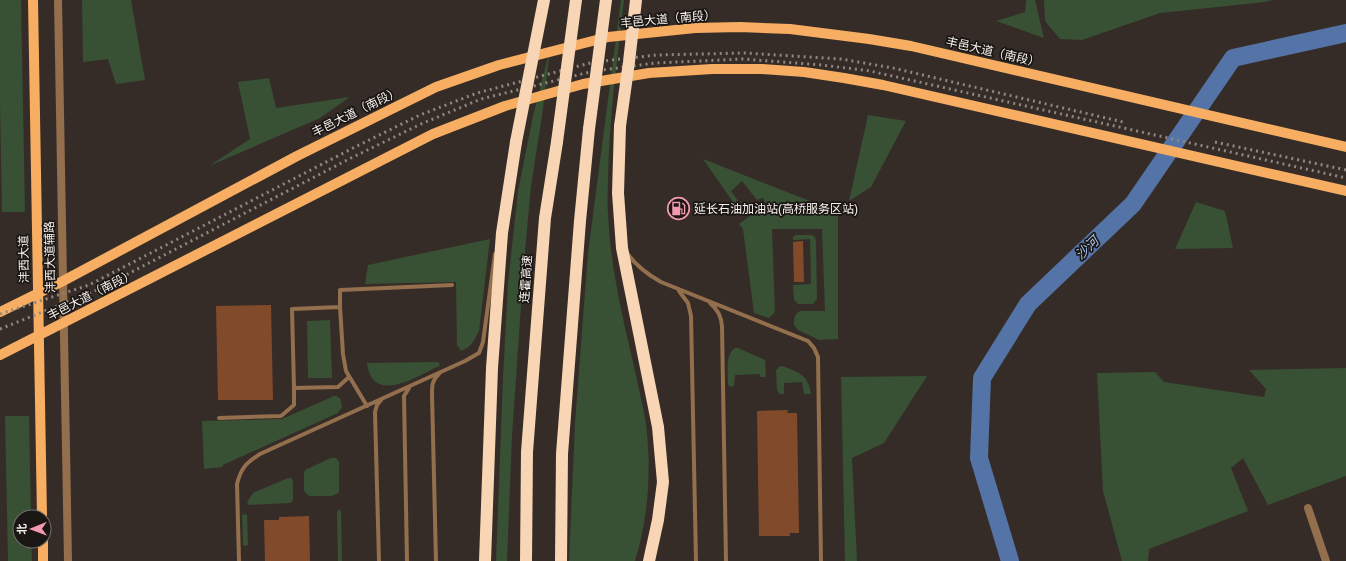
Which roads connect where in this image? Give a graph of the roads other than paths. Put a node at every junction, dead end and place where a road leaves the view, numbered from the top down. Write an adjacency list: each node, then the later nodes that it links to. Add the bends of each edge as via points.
1 (33, 0): 16 (main road, 沣西大道)
2 (58, 0): 13 (street, 沣西大道辅路)
3 (544, 0): 9 (highway, bridge, via 516,142)
4 (576, 0): 40 (highway, 连霍高速, bridge, via 545,218 527,452)
5 (606, 0): 41 (highway, bridge, via 580,221 562,454)
6 (636, 0): 10 (highway, bridge, via 620,126 618,193)
7 (1346, 147): 13 (main road, 丰邑大道（南段）, via 911,46 790,30 694,28 608,37 499,65 436,87 298,156)
8 (1346, 191): 20 (main road, 丰邑大道（南段）, via 844,78 762,69 650,73 583,84 505,106 433,134)
9 (506, 211): 11 (lane); 39 (highway, via 502,233 492,368)
10 (621, 236): 15 (lane, via 627,253 645,273); 42 (highway, via 658,427 663,482)
11 (496, 243)
12 (495, 251): 23 (lane, via 483,342 479,353)
13 (62, 281): 16 (main road, 丰邑大道（南段）); 20 (street, 沣西大道辅路)
14 (452, 286): 18 (lane, via 340,290)
15 (679, 290): 17 (lane); 43 (lane, via 688,303 691,316)
16 (38, 294): 19 (main road, 丰邑大道（南段）); 21 (main road, 沣西大道)
17 (708, 301): 44 (lane, via 716,308 722,326); 45 (lane, via 808,342 818,357)
18 (340, 307): 24 (lane, via 343,354); 26 (lane, via 292,309)
19 (0, 312)
20 (63, 323): 21 (main road, 丰邑大道（南段）); 34 (street, 沣西大道辅路)
21 (39, 336): 22 (main road, 丰邑大道（南段）); 31 (main road, 沣西大道)
22 (0, 355)
23 (442, 372): 25 (lane); 38 (lane, via 435,377 432,384)
24 (349, 377): 26 (lane, via 338,387); 28 (lane)
25 (413, 385): 27 (lane); 37 (lane, via 404,396)
26 (294, 388): 29 (lane, via 294,405 281,416)
27 (383, 398): 28 (lane); 36 (lane, via 377,405 376,412)
28 (367, 406): 35 (lane, via 260,454 244,467 238,484)
29 (219, 418)
30 (1308, 508): 46 (street)
31 (42, 509)
32 (43, 549): 33 (main road)
33 (43, 561)
34 (68, 561)
35 (239, 561)
36 (379, 561)
37 (407, 561)
38 (436, 561)
39 (485, 561)
40 (526, 561)
41 (561, 561)
42 (649, 561)
43 (696, 561)
44 (726, 561)
45 (821, 561)
46 (1326, 561)

